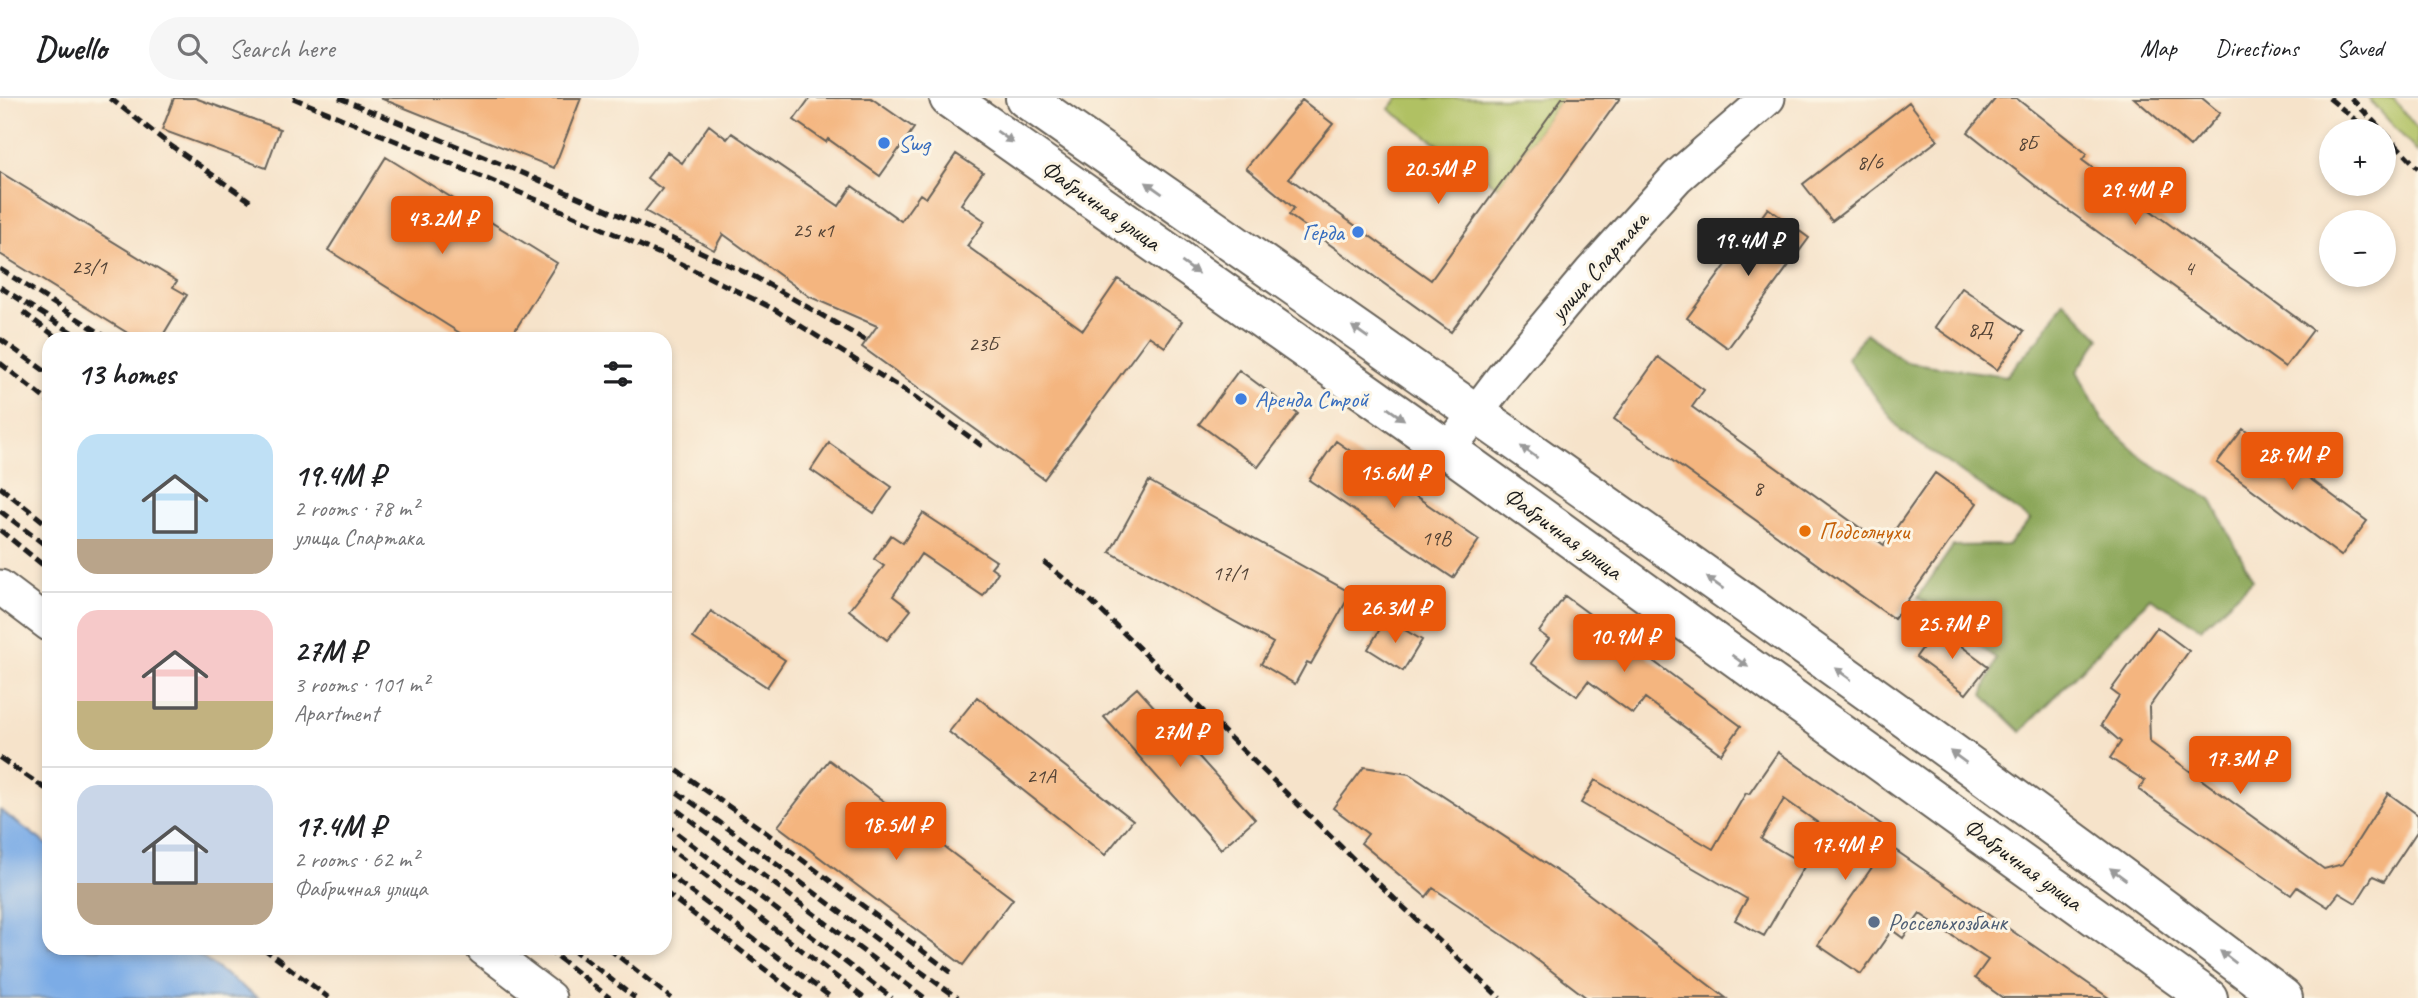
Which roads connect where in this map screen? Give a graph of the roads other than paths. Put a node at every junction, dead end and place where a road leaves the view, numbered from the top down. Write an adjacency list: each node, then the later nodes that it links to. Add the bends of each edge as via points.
1 (949, 98): 5 (main road, Фабричная улица, one-way to 5)
2 (1025, 98): 4 (main road, Фабричная улица, one-way to 2)
3 (1768, 98): 4 (street, улица Спартака, via 1677,177 1591,272)
4 (1475, 414): 5 (street, улица Спартака); 11 (main road, Фабричная улица, one-way to 4, via 1887,705)
5 (1448, 450): 10 (main road, Фабричная улица, one-way to 10)
6 (0, 587): 7 (street)
7 (42, 619)
8 (492, 955): 9 (street)
9 (549, 998)
10 (2208, 998)
11 (2283, 998)

